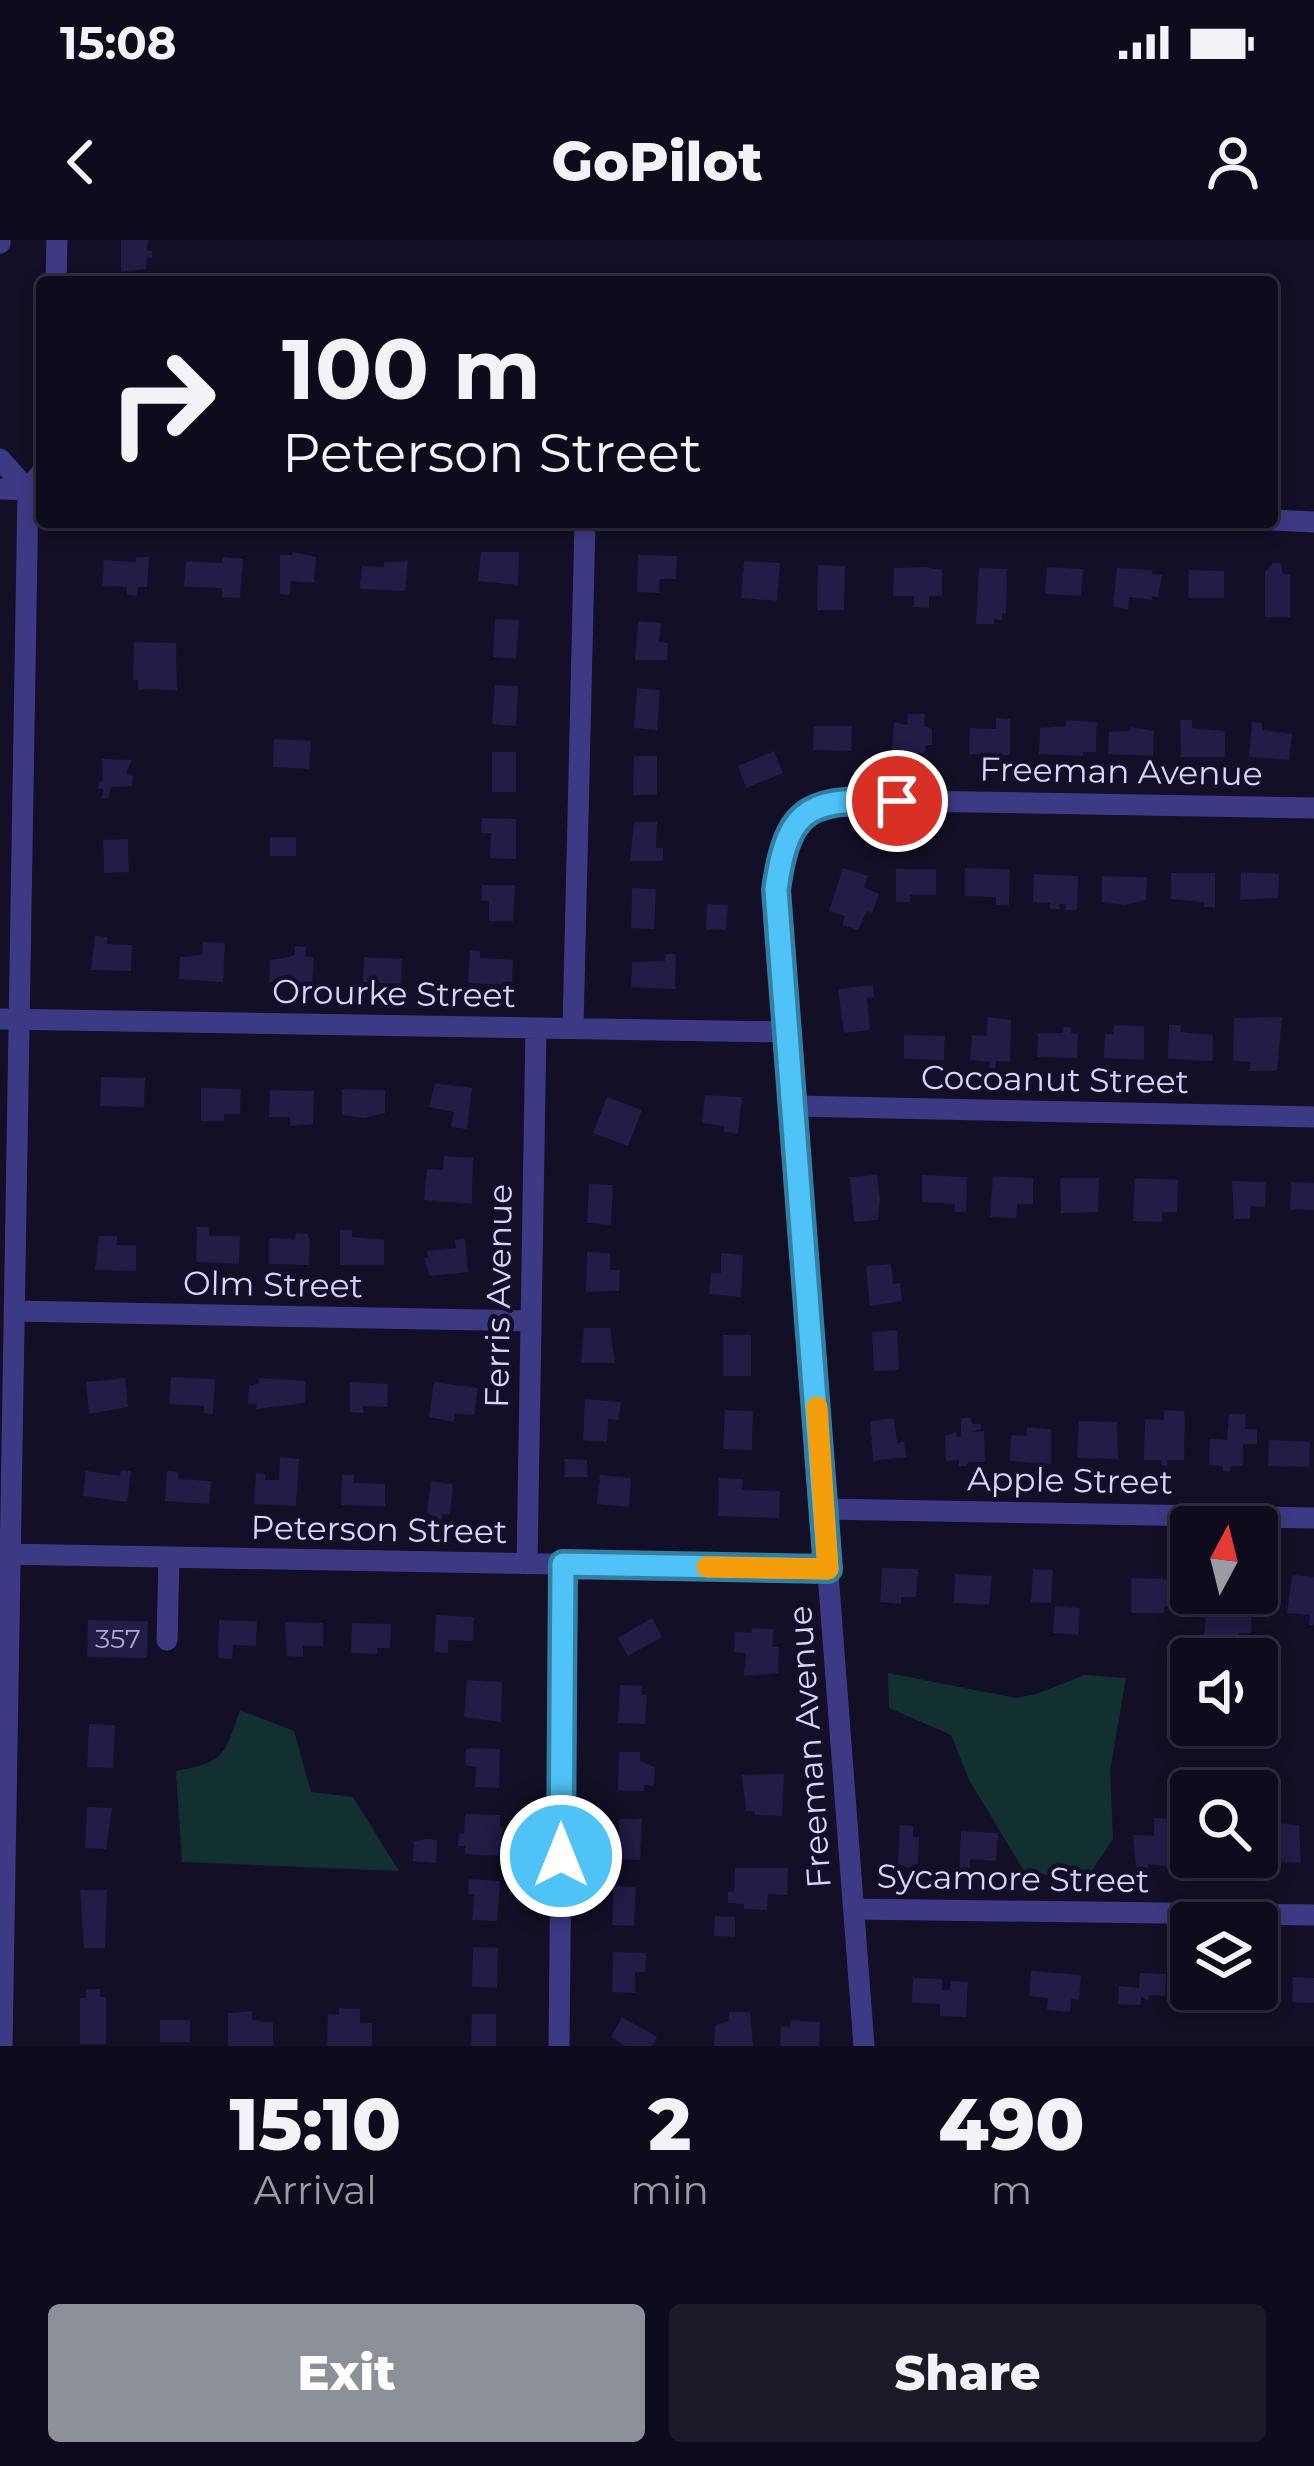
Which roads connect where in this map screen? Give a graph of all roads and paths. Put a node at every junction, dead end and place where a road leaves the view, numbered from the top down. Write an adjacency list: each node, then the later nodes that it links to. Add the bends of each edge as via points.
1 (57, 240): 2 (street)
2 (56, 276)
3 (0, 458): 4 (street)
4 (36, 483)
5 (36, 484): 6 (street)
6 (0, 489)
7 (36, 503): 12 (street)
8 (1278, 520): 9 (street)
9 (1314, 522)
10 (585, 528): 14 (street)
11 (1314, 808): 15 (street, Freeman Avenue, via 822,805 796,819 782,849 776,890)
12 (9, 1019): 13 (street, Orourke Street); 18 (street)
13 (536, 1028): 14 (street, Orourke Street); 19 (street, Ferris Avenue)
14 (573, 1028): 15 (street, Orourke Street)
15 (786, 1032): 16 (street, Freeman Avenue)
16 (794, 1106): 17 (street, Cocoanut Street); 20 (street, Freeman Avenue)
17 (1314, 1118)
18 (15, 1312): 19 (street, Olm Street); 22 (street)
19 (530, 1321): 24 (street, Ferris Avenue)
20 (825, 1508): 21 (street, Apple Street); 26 (street, Freeman Avenue)
21 (1314, 1518)
22 (6, 1554): 23 (street, Peterson Street); 30 (street)
23 (169, 1558): 24 (street, Peterson Street); 27 (street)
24 (527, 1564): 25 (street, Peterson Street)
25 (563, 1564): 26 (street, Peterson Street); 31 (street)
26 (828, 1569): 28 (street, Freeman Avenue)
27 (167, 1640)
28 (855, 1909): 29 (street, Sycamore Street); 32 (street, Freeman Avenue)
29 (1314, 1915)
30 (2, 2046)
31 (559, 2046)
32 (863, 2046)

